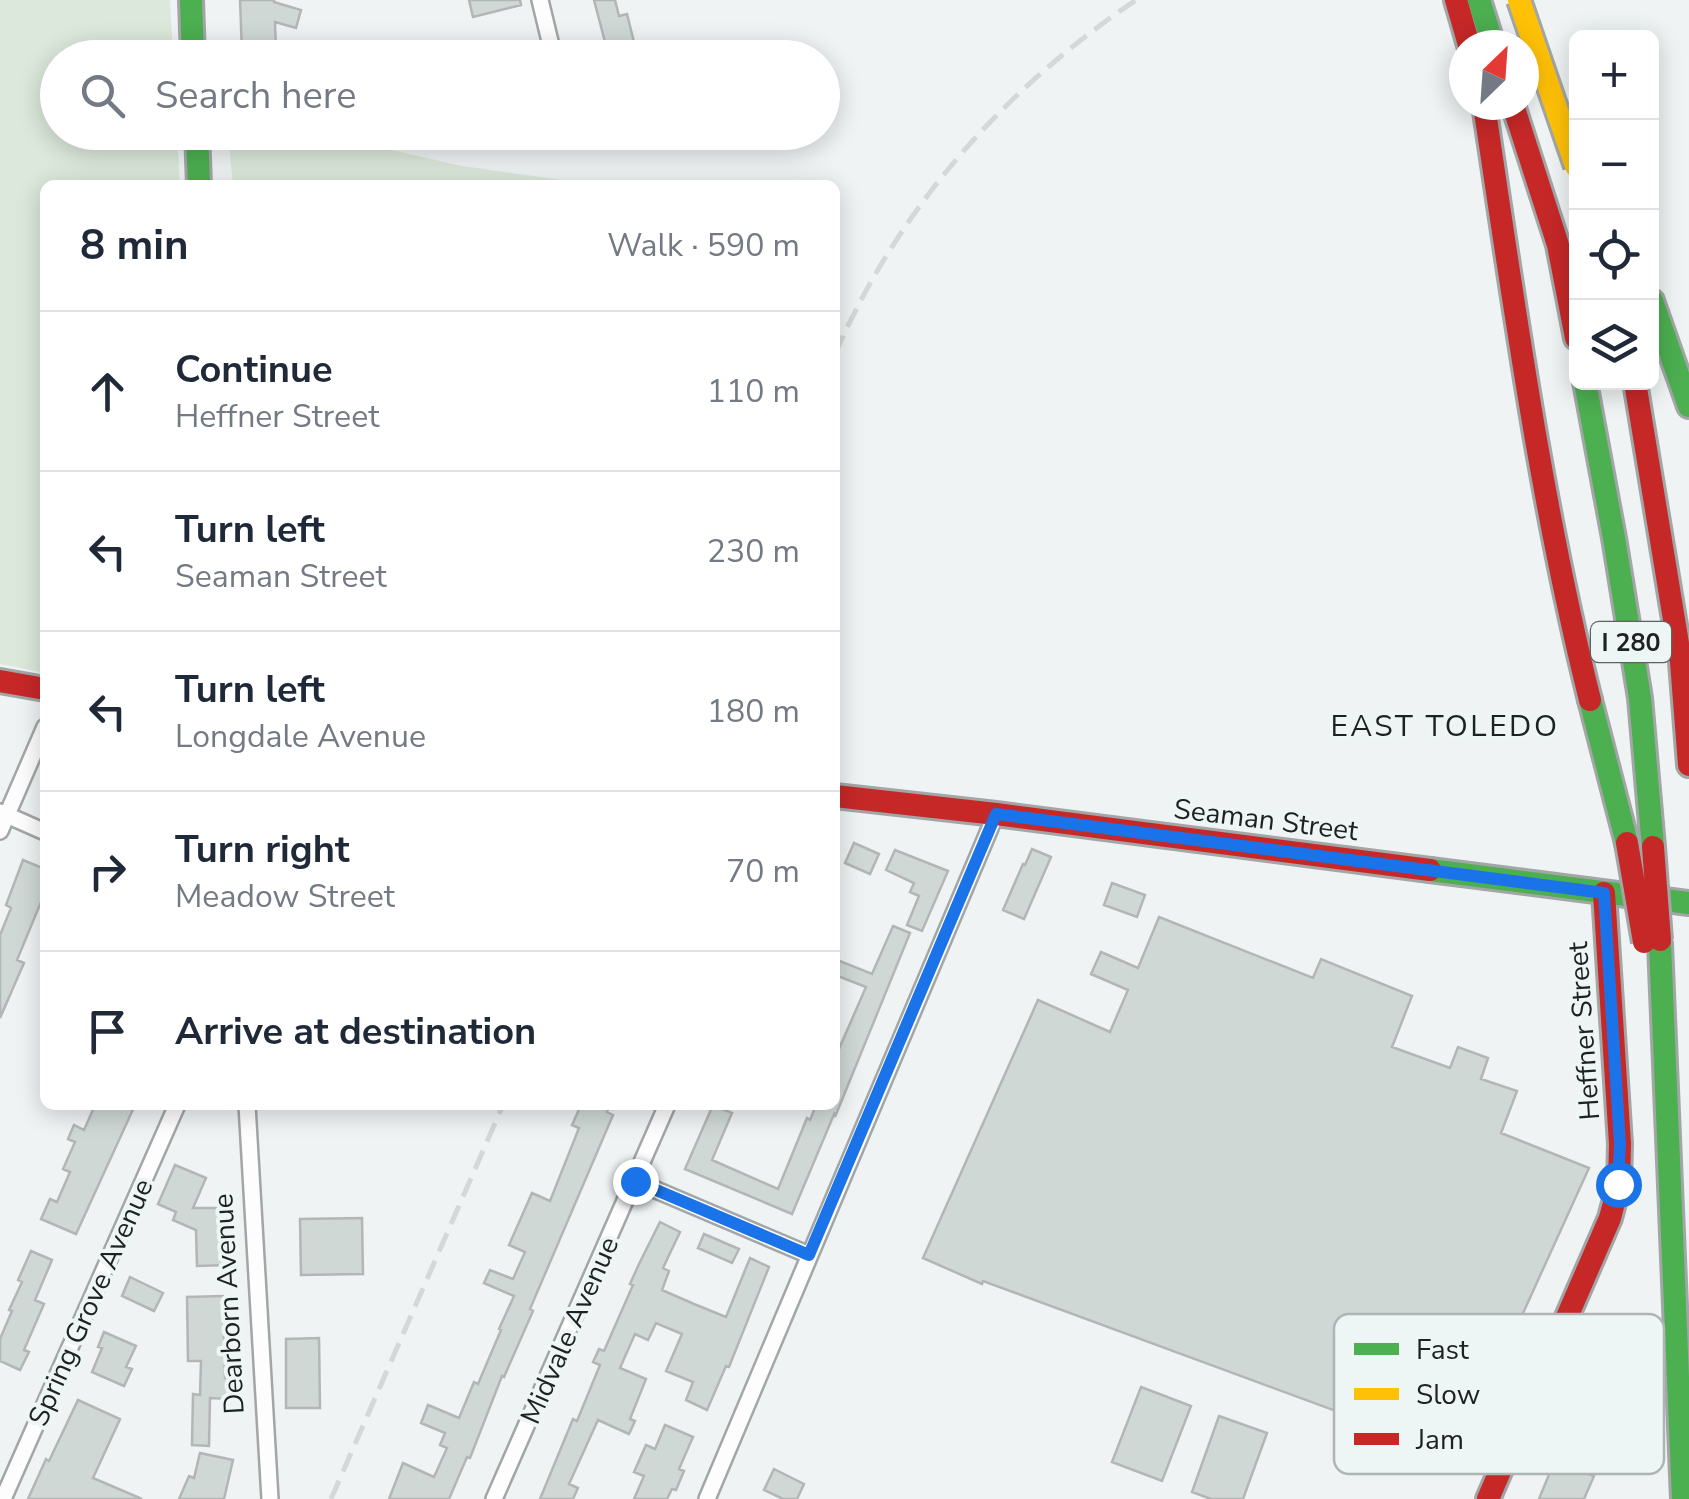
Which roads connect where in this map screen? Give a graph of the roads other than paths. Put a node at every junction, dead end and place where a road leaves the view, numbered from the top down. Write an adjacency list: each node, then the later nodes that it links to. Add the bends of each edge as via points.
1 (190, 0): 8 (main road)
2 (540, 0): 9 (street)
3 (1456, 0): 6 (main road)
4 (1479, 0): 7 (main road)
5 (1518, 0): 12 (main road); 13 (main road, bridge)
6 (1465, 30)
7 (1488, 30)
8 (192, 40)
9 (550, 40)
10 (1486, 120): 31 (main road, bridge, via 1550,524)
11 (1518, 120): 16 (main road)
12 (1569, 120)
13 (1569, 146)
14 (198, 150): 15 (main road)
15 (200, 180)
16 (1569, 302)
17 (1659, 320): 20 (main road)
18 (1587, 390): 31 (main road, I 280, bridge, via 1640,698)
19 (1636, 390): 24 (main road, I 280, via 1681,662)
20 (1689, 406)
21 (0, 681): 22 (main road)
22 (40, 688)
23 (40, 738): 27 (street)
24 (1689, 765)
25 (840, 797): 26 (main road, Seaman Street)
26 (996, 814): 29 (main road, Seaman Street); 36 (street)
27 (2, 819): 28 (street)
28 (40, 830)
29 (1604, 893): 30 (main road, Seaman Street); 37 (main road, Heffner Street, via 1618,1184)
30 (1689, 903)
31 (1655, 948): 44 (main road, I 280)
32 (175, 1110): 39 (street, Spring Grove Avenue)
33 (247, 1110): 40 (street, Dearborn Avenue)
34 (665, 1110): 35 (street, Midvale Avenue)
35 (635, 1181): 36 (street); 41 (street, Midvale Avenue)
36 (809, 1255): 42 (street)
37 (1568, 1314)
38 (1499, 1474): 43 (main road, Heffner Street)
39 (3, 1499)
40 (270, 1499)
41 (494, 1499)
42 (707, 1499)
43 (1488, 1499)
44 (1683, 1499)

